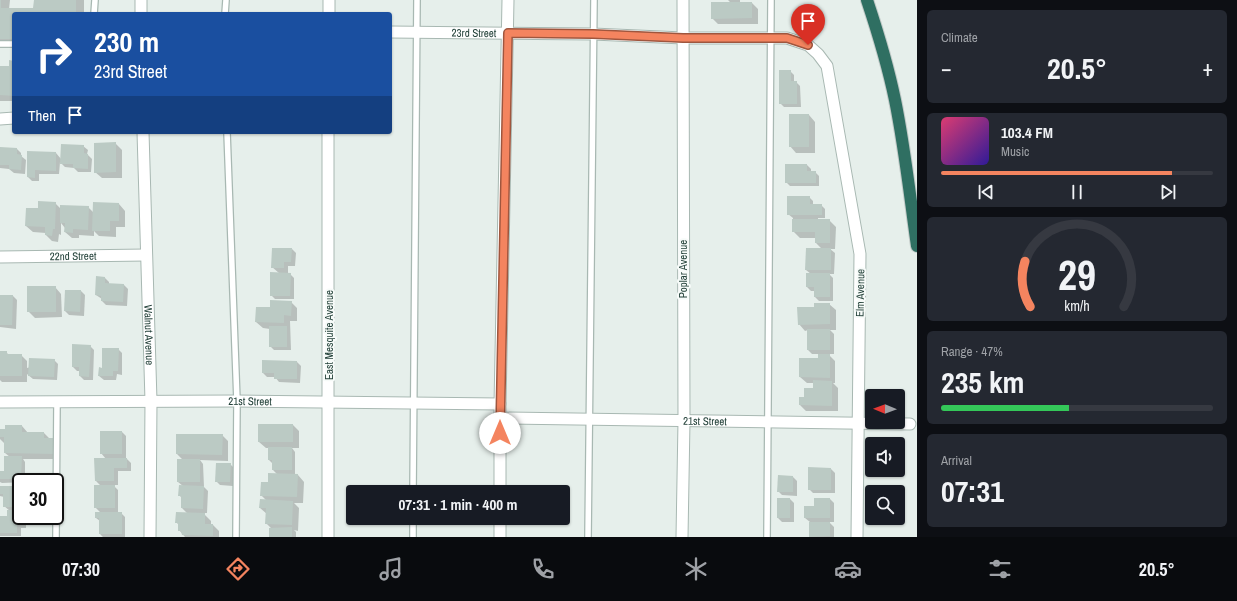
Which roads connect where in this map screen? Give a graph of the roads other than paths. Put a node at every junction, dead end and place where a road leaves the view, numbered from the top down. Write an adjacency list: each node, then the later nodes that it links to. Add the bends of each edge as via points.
1 (95, 0): 11 (lane)
2 (141, 0): 12 (street)
3 (226, 0): 13 (lane)
4 (329, 0): 14 (street)
5 (417, 0): 16 (lane)
6 (508, 0): 17 (street)
7 (594, 0): 18 (lane)
8 (683, 0): 19 (street, Poplar Avenue)
9 (771, 0): 20 (lane)
10 (867, 0): 29 (highway, via 895,100)
11 (94, 12)
12 (141, 12)
13 (226, 12)
14 (328, 12)
15 (392, 32): 16 (street, 23rd Street)
16 (417, 33): 17 (street, 23rd Street); 37 (lane)
17 (508, 33): 18 (street, 23rd Street); 38 (street)
18 (593, 34): 19 (street, 23rd Street); 40 (lane)
19 (683, 38): 20 (street, 23rd Street); 41 (street, Poplar Avenue)
20 (771, 38): 23 (street, 23rd Street, via 787,38 808,45); 42 (lane)
21 (0, 44): 22 (lane)
22 (12, 44)
23 (818, 54): 43 (street, Elm Avenue, via 827,66 860,254)
24 (12, 118): 25 (street)
25 (0, 119)
26 (143, 134): 30 (street, Walnut Avenue)
27 (227, 134): 32 (lane)
28 (328, 134): 34 (street, East Mesquite Avenue)
29 (917, 246)
30 (146, 255): 31 (street, 22nd Street); 33 (street, Walnut Avenue)
31 (0, 257)
32 (237, 400): 33 (street, 21st Street); 34 (street, 21st Street); 51 (lane)
33 (152, 401): 36 (street, 21st Street); 50 (street, Walnut Avenue)
34 (329, 401): 37 (street, 21st Street); 52 (street, East Mesquite Avenue)
35 (0, 402): 36 (street, 21st Street)
36 (57, 402): 49 (lane)
37 (413, 403): 38 (street, 21st Street); 45 (lane)
38 (500, 404): 39 (street)
39 (500, 418): 40 (street, 21st Street); 46 (street)
40 (589, 420): 41 (street, 21st Street); 55 (lane)
41 (684, 421): 42 (street, 21st Street); 56 (street, Poplar Avenue)
42 (768, 422): 43 (street, 21st Street); 57 (lane)
43 (858, 423): 44 (street, 21st Street); 58 (street, Elm Avenue)
44 (910, 424)
45 (413, 485)
46 (500, 485)
47 (413, 525): 53 (lane)
48 (500, 525): 54 (street)
49 (56, 537)
50 (150, 537)
51 (236, 537)
52 (328, 537)
53 (413, 537)
54 (500, 537)
55 (588, 537)
56 (682, 537)
57 (767, 537)
58 (857, 537)

